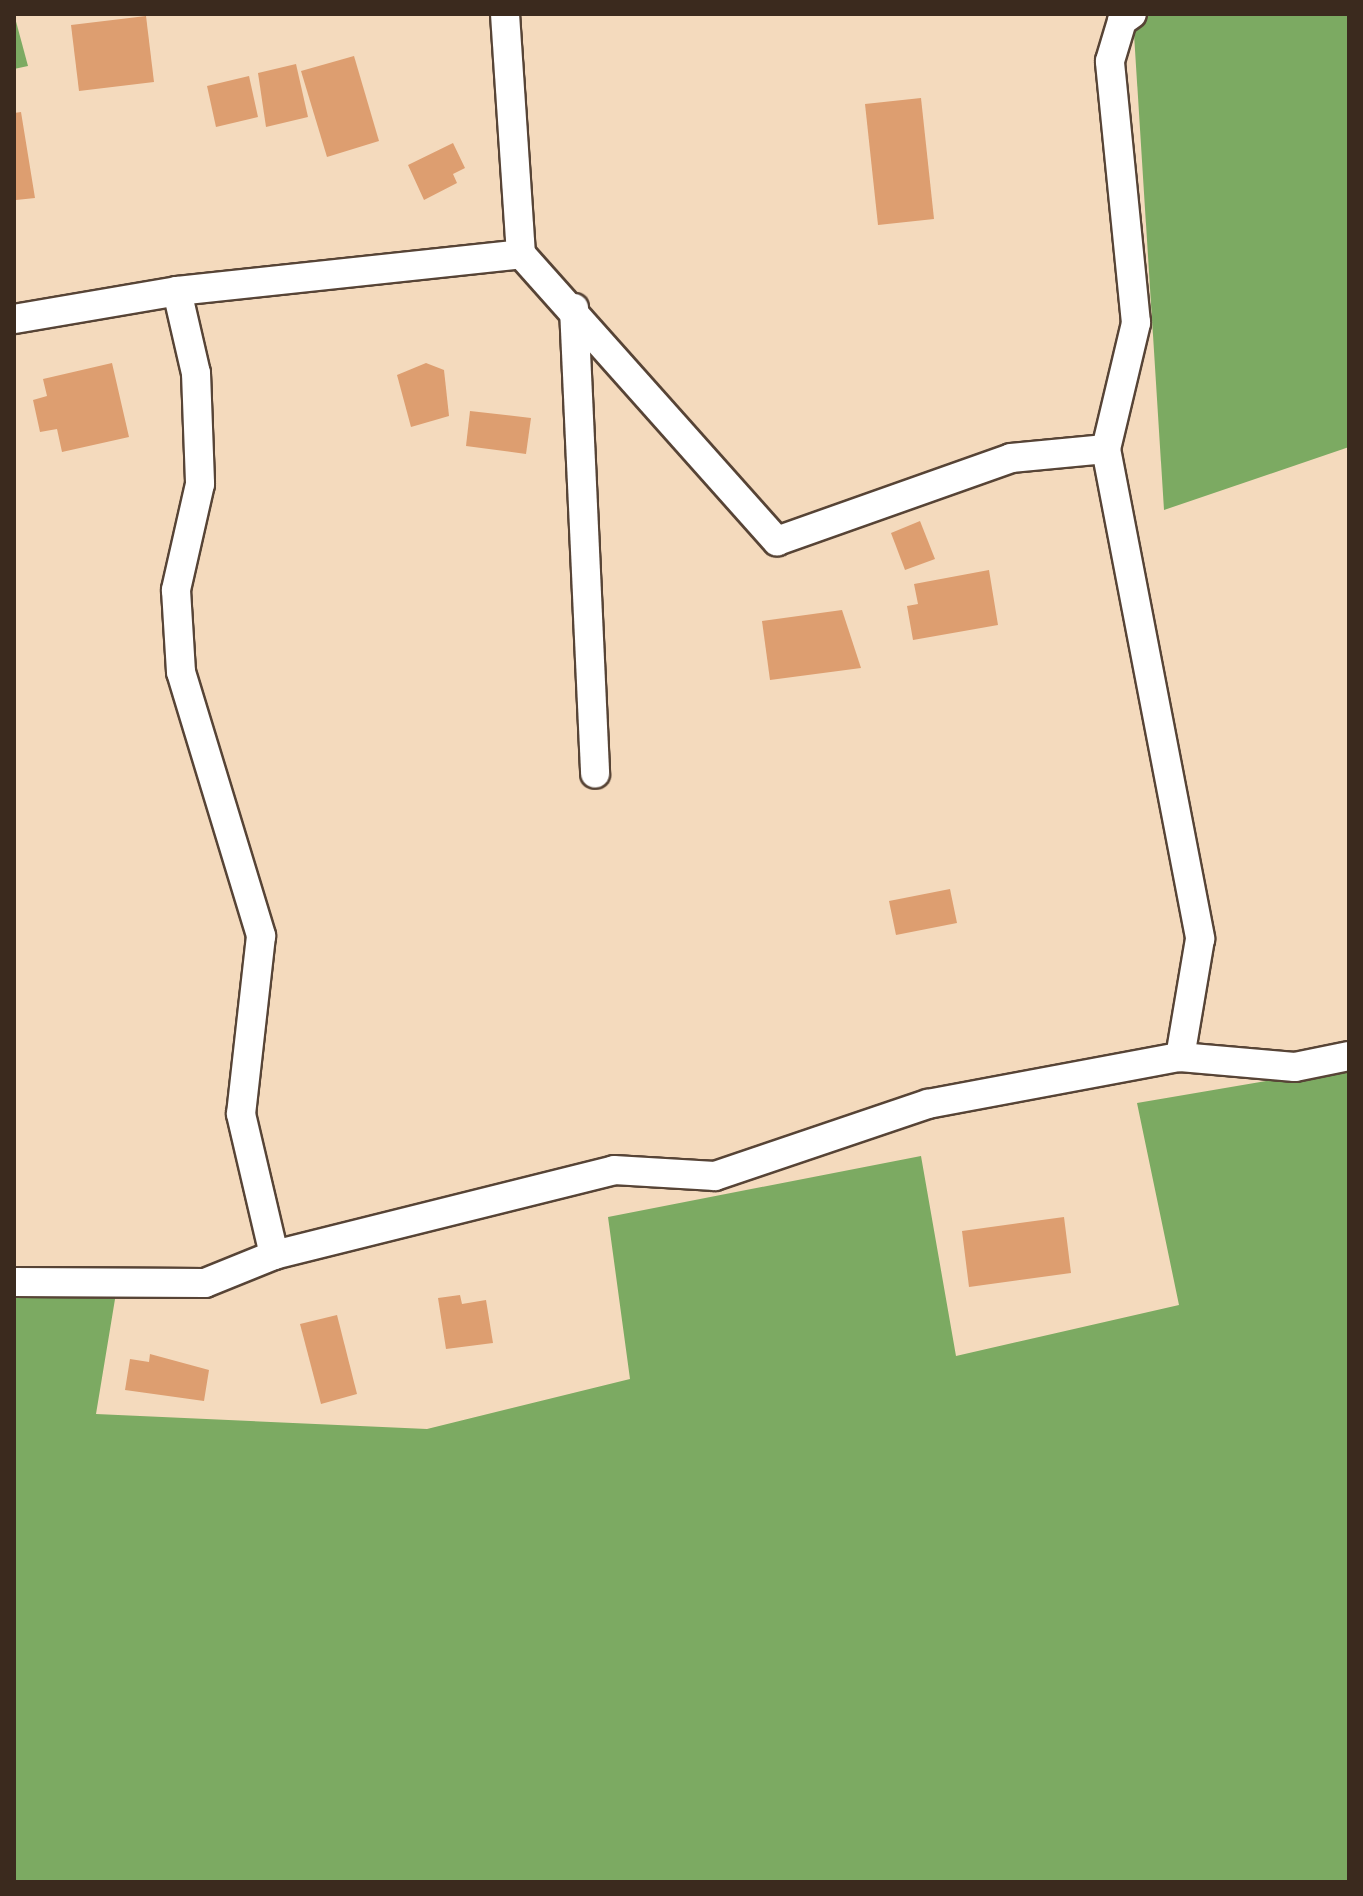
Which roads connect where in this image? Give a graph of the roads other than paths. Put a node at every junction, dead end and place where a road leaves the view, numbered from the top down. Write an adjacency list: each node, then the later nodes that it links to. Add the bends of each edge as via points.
1 (505, 14): 3 (street)
2 (1132, 14): 7 (street, via 1122,21 1110,61 1136,323)
3 (521, 254): 4 (street); 5 (street)
4 (177, 291): 6 (street); 11 (street, via 196,373 200,484 176,590 181,672 261,936 241,1114)
5 (574, 308): 7 (street, via 777,541 1011,458); 8 (street)
6 (14, 319)
7 (1106, 449): 10 (street, via 1200,939)
8 (595, 774)
9 (1349, 1056): 10 (street, via 1295,1067)
10 (1180, 1057): 11 (street, via 928,1104 715,1176 614,1170)
11 (274, 1255): 12 (street, via 205,1283)
12 (14, 1282)

